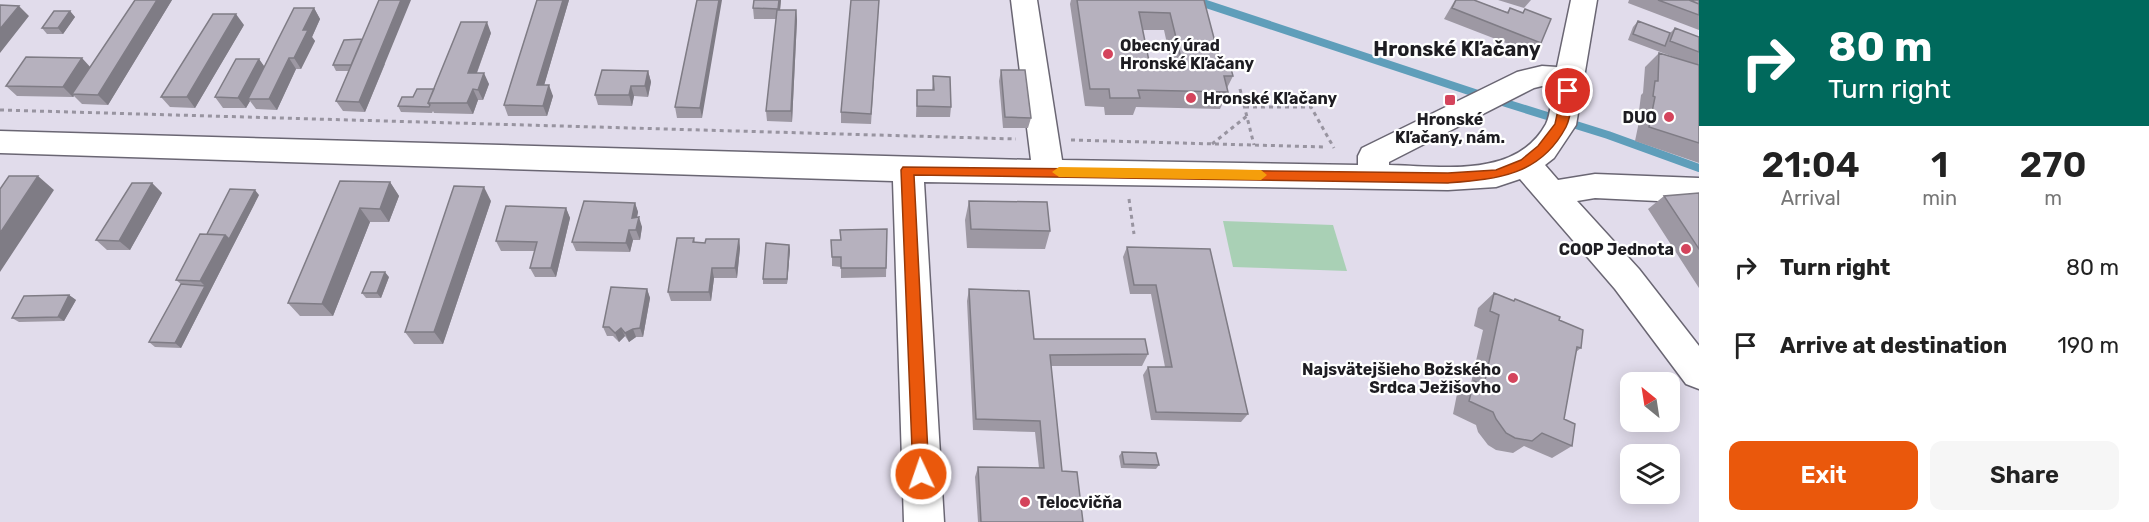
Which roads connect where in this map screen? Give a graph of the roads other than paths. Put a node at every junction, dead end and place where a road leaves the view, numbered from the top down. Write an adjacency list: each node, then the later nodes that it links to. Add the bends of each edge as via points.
1 (1024, 0): 8 (street)
2 (1584, 0): 3 (street)
3 (1566, 102): 5 (street, via 1543,150); 6 (street, via 1542,76 1527,79)
4 (0, 142): 7 (street)
5 (1525, 164): 6 (street, via 1496,175 1448,178); 10 (street)
6 (1373, 167): 8 (street)
7 (908, 170): 8 (street); 13 (street)
8 (1048, 172)
9 (1699, 191): 10 (street, via 1595,186)
10 (1552, 193): 11 (street, via 1626,279)
11 (1684, 336): 12 (street)
12 (1699, 374)
13 (924, 522)

